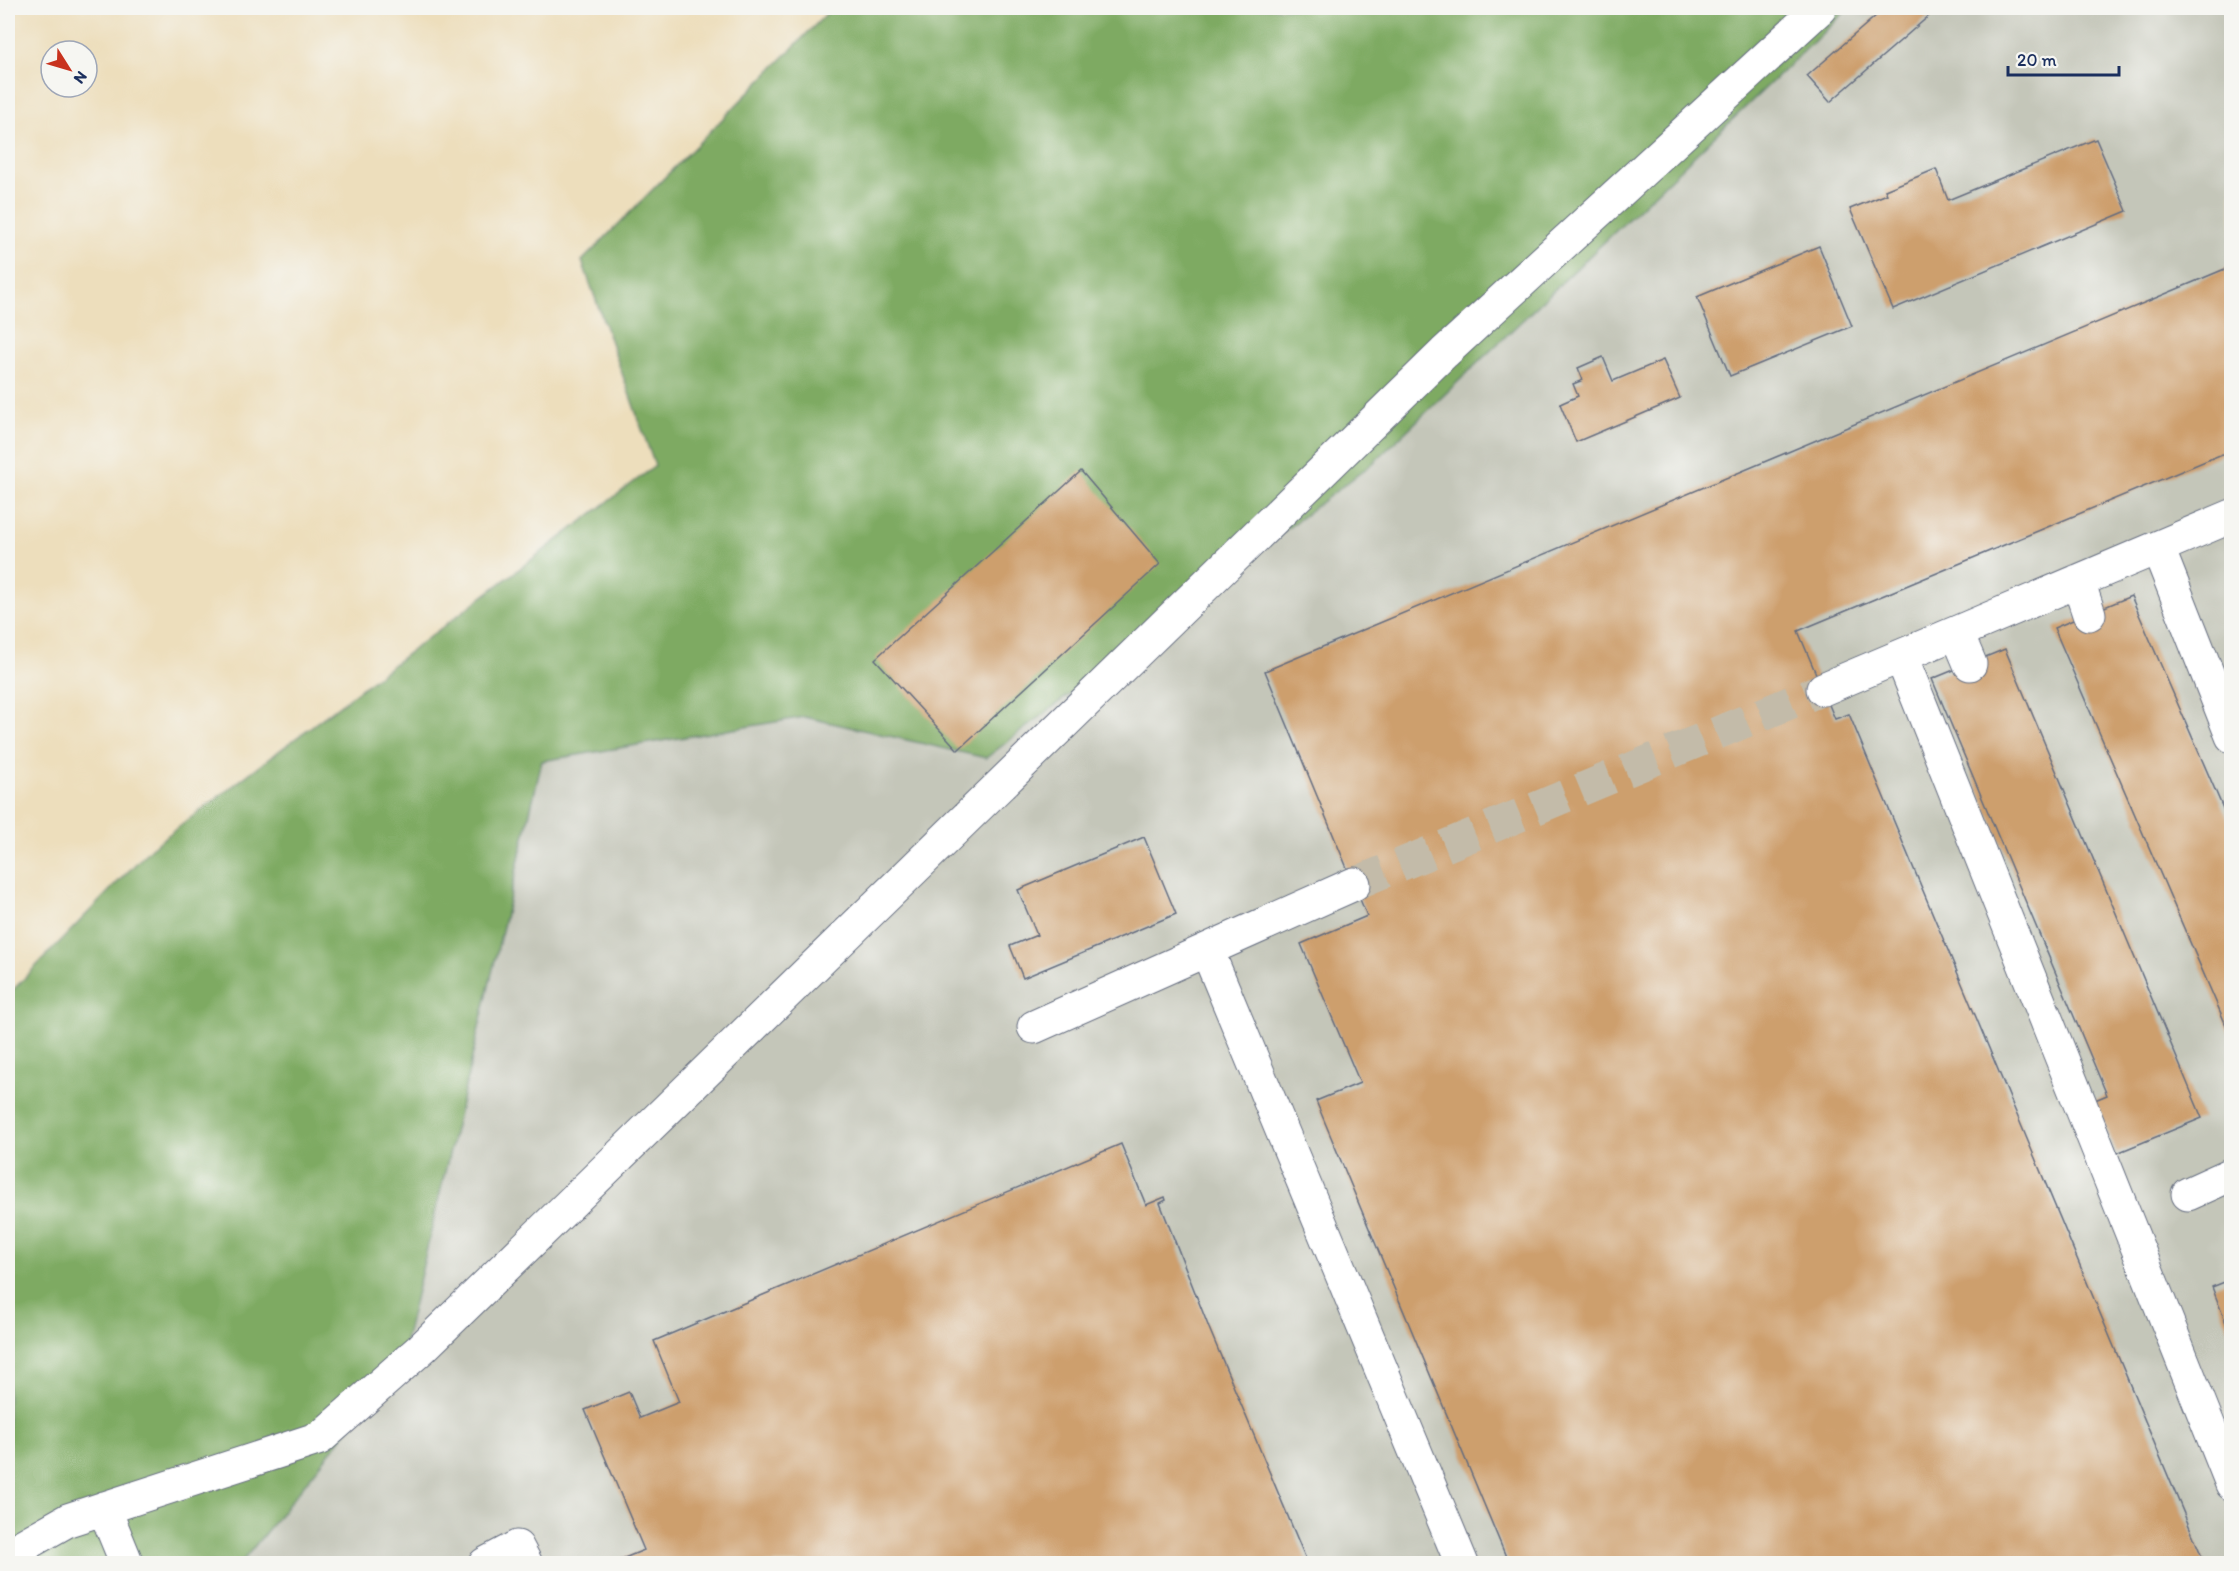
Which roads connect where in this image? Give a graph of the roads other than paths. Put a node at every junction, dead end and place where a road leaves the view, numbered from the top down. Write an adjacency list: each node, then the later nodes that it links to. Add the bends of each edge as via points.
1 (1820, 8): 17 (street, via 1444,354 422,1348 320,1438)
2 (2232, 516): 3 (street)
3 (2158, 548): 4 (street); 10 (street)
4 (2078, 581): 5 (street); 6 (street)
5 (2089, 614)
6 (1957, 633): 7 (street); 8 (street)
7 (1901, 656): 9 (street); 16 (street)
8 (1970, 664)
9 (1822, 689)
10 (2232, 736)
11 (1354, 884): 12 (street)
12 (1207, 950): 13 (street); 22 (street)
13 (1034, 1027)
14 (2232, 1174): 15 (street)
15 (2188, 1194)
16 (2232, 1484)
17 (104, 1508): 18 (street, via 68,1520); 19 (street)
18 (8, 1554)
19 (127, 1563)
20 (485, 1563): 21 (street, via 517,1547)
21 (526, 1563)
22 (1462, 1563)

